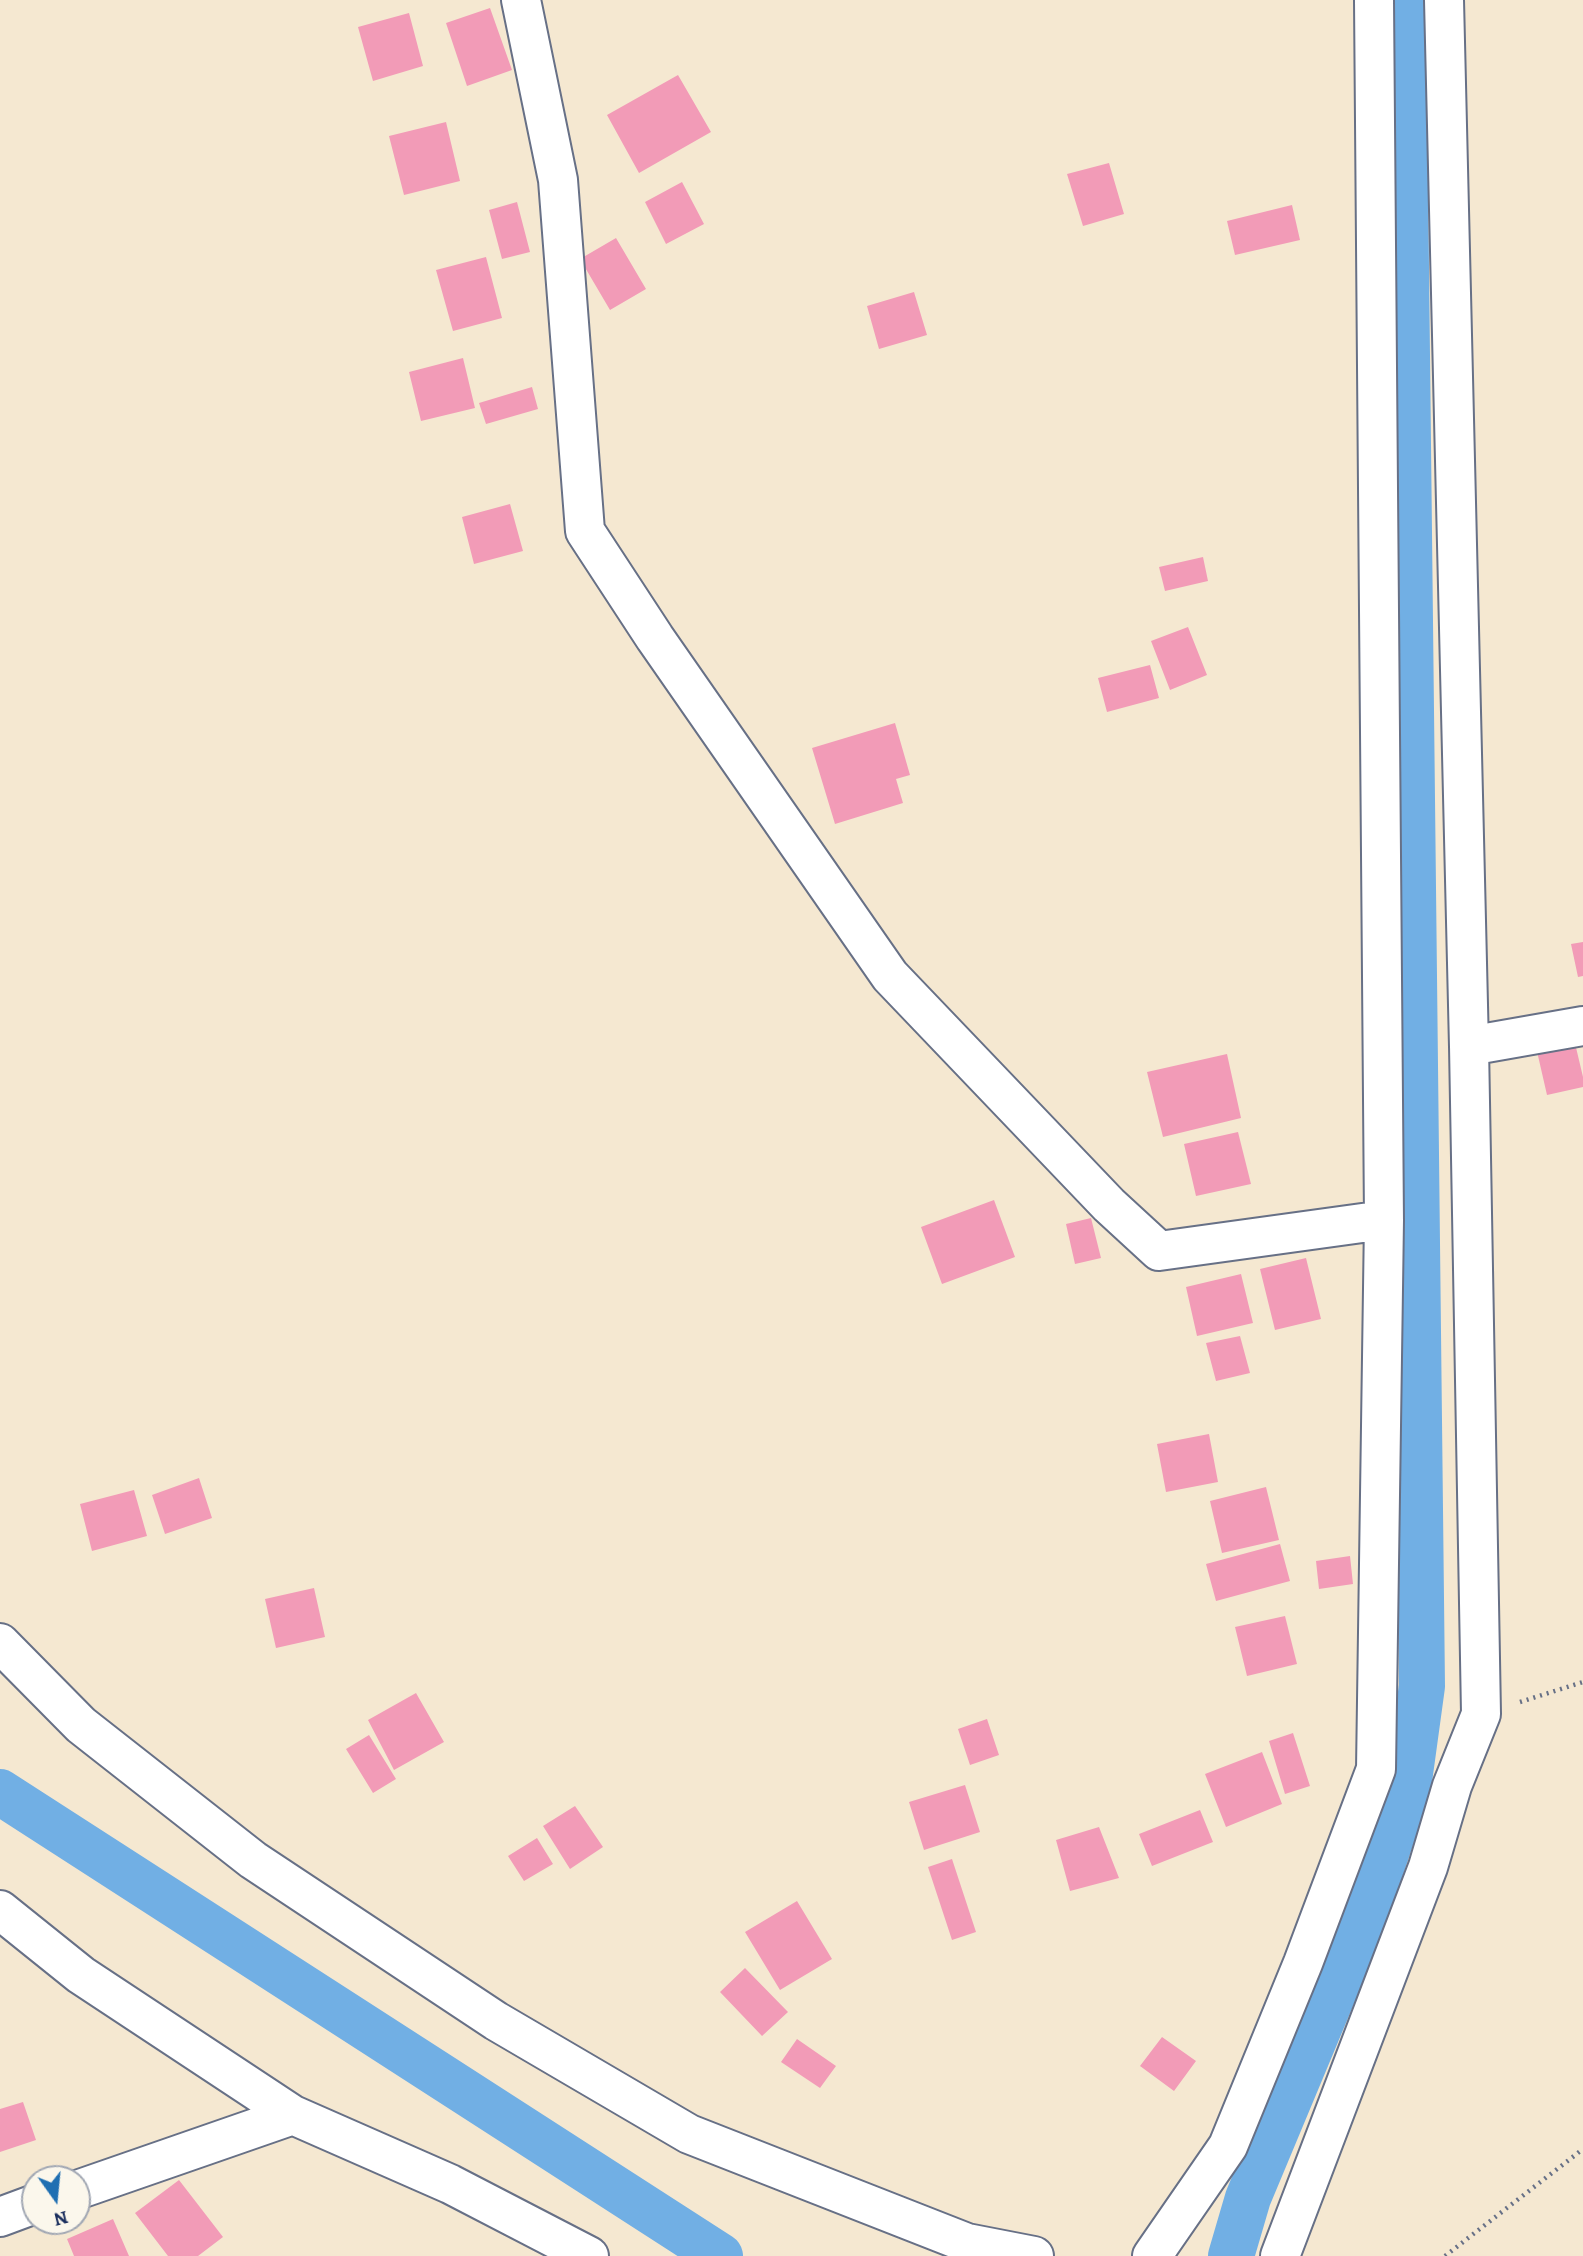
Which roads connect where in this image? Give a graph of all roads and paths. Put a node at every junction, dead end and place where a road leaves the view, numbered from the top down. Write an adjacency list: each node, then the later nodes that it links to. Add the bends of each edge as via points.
1 (521, 0): 6 (street, via 558,180 585,531 890,976 1159,1251)
2 (1374, 0): 6 (street)
3 (1444, 0): 5 (street)
4 (1583, 1026): 5 (street)
5 (1469, 1046): 9 (street)
6 (1384, 1220): 18 (street, via 1377,1769 1228,2146)
7 (0, 1643): 17 (street, via 81,1725 253,1860 496,2021 689,2134 967,2243)
8 (1583, 1682): 9 (path)
9 (1481, 1714): 19 (street, via 1452,1786 1429,1867)
10 (0, 1910): 11 (street, via 81,1975)
11 (293, 2115): 13 (street); 16 (street, via 450,2184)
12 (1583, 2149): 20 (path)
13 (91, 2185)
14 (21, 2209): 15 (street)
15 (0, 2217)
16 (589, 2256)
17 (1034, 2256)
18 (1152, 2256)
19 (1280, 2256)
20 (1445, 2256)

